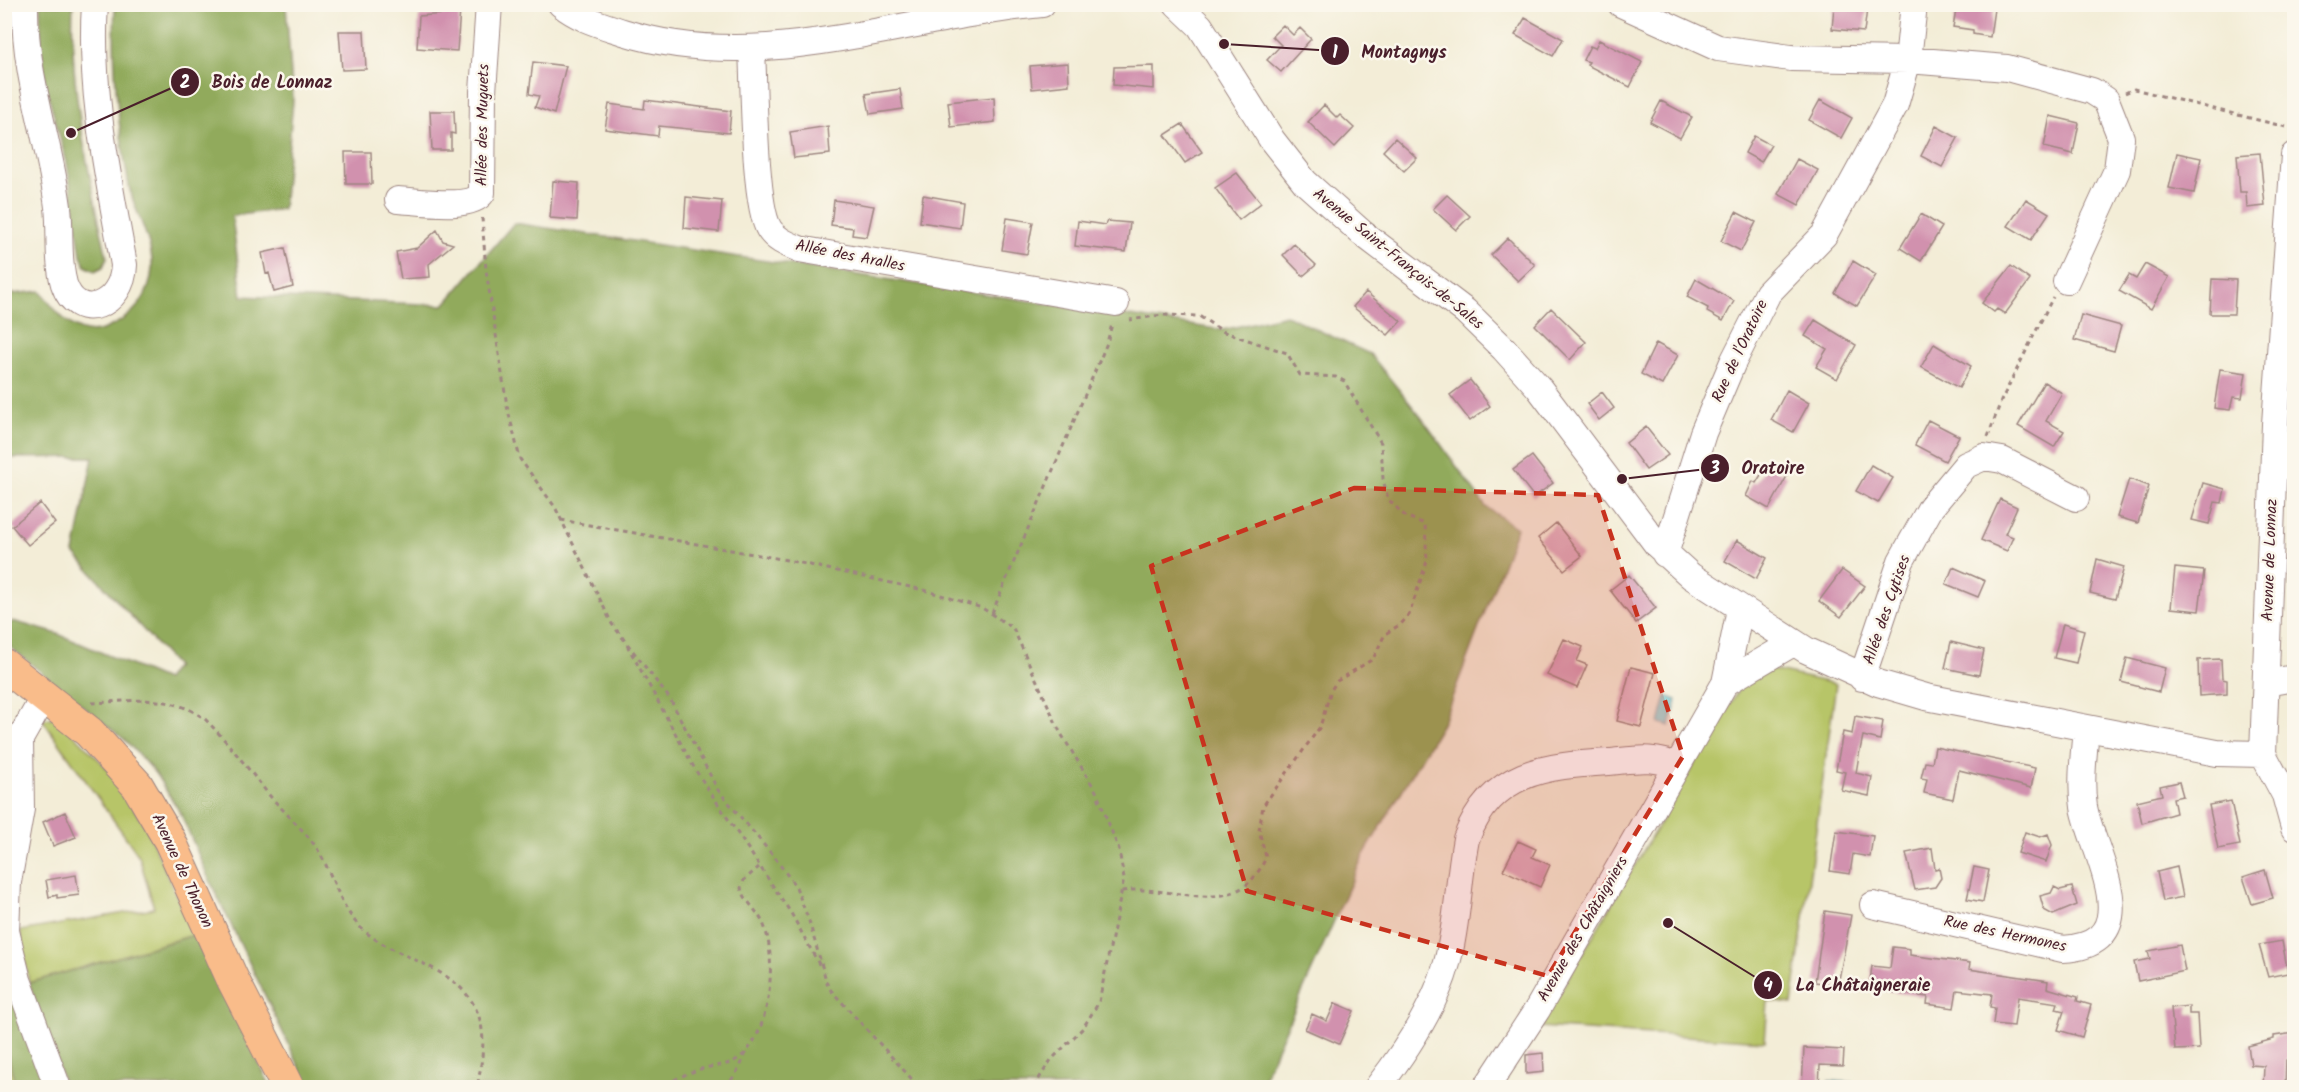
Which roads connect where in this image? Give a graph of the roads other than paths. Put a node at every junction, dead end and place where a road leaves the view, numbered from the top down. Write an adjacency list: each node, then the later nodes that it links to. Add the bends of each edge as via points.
1 (25, 4): 2 (street, via 33,94 58,206 64,282 74,298 88,306 111,299 119,290 124,265 104,159 94,57)
2 (95, 4)
3 (489, 4): 12 (street, Allée des Muguets, via 482,193 468,203)
4 (561, 4): 9 (street, via 594,23 639,37)
5 (1042, 4): 9 (street, via 826,41)
6 (1621, 4): 10 (street, via 1718,48 1791,58)
7 (1914, 4): 10 (street, Rue de l'Oratoire)
8 (1183, 6): 17 (street, Avenue Saint-François-de-Sales, via 1212,42 1272,140 1305,182 1362,233 1464,311 1510,355)
9 (752, 49): 14 (street, Allée des Aralles, via 761,204 769,229 784,243)
10 (1908, 60): 13 (street, via 2007,68 2092,91 2106,100 2121,138 2117,170); 17 (street, Rue de l'Oratoire, via 1895,105 1824,235 1768,293 1733,362 1703,433)
11 (2295, 155): 15 (street, Avenue de Lonnaz)
12 (398, 200)
13 (2066, 281)
14 (1114, 311)
15 (2285, 423): 24 (street, Avenue de Lonnaz)
16 (2076, 498): 21 (street, Allée des Cytises, via 2002,460 1984,457 1966,465 1931,507 1901,561)
17 (1665, 554): 18 (street, Avenue Saint-François-de-Sales)
18 (1740, 609): 19 (street, Avenue Saint-François-de-Sales); 23 (street, Avenue des Châtaigniers)
19 (1794, 643): 21 (street); 23 (street)
20 (4, 665): 25 (main road, Avenue de Thonon)
21 (1862, 678): 26 (street, via 1926,697)
22 (2295, 678): 24 (street)
23 (1725, 683): 28 (street, Avenue des Châtaigniers)
24 (2266, 683): 27 (street, Avenue de Lonnaz)
25 (51, 700): 31 (street, via 26,725 20,739 21,809 6,898 6,932 18,980); 32 (main road, Avenue de Thonon, via 119,763 155,812)
26 (2086, 728): 27 (street, via 2217,753); 30 (street, Rue des Hermones, via 2083,803 2112,906 2106,926 2092,941 2063,949)
27 (2263, 754): 29 (street)
28 (1677, 767): 33 (street, via 1654,759 1566,765 1517,778 1490,797 1466,839 1451,947 1443,976 1412,1035); 34 (street, Avenue des Châtaigniers, via 1527,1026)
29 (2294, 819)
30 (1873, 905)
31 (58, 1088)
32 (288, 1088)
33 (1377, 1088)
34 (1486, 1088)

